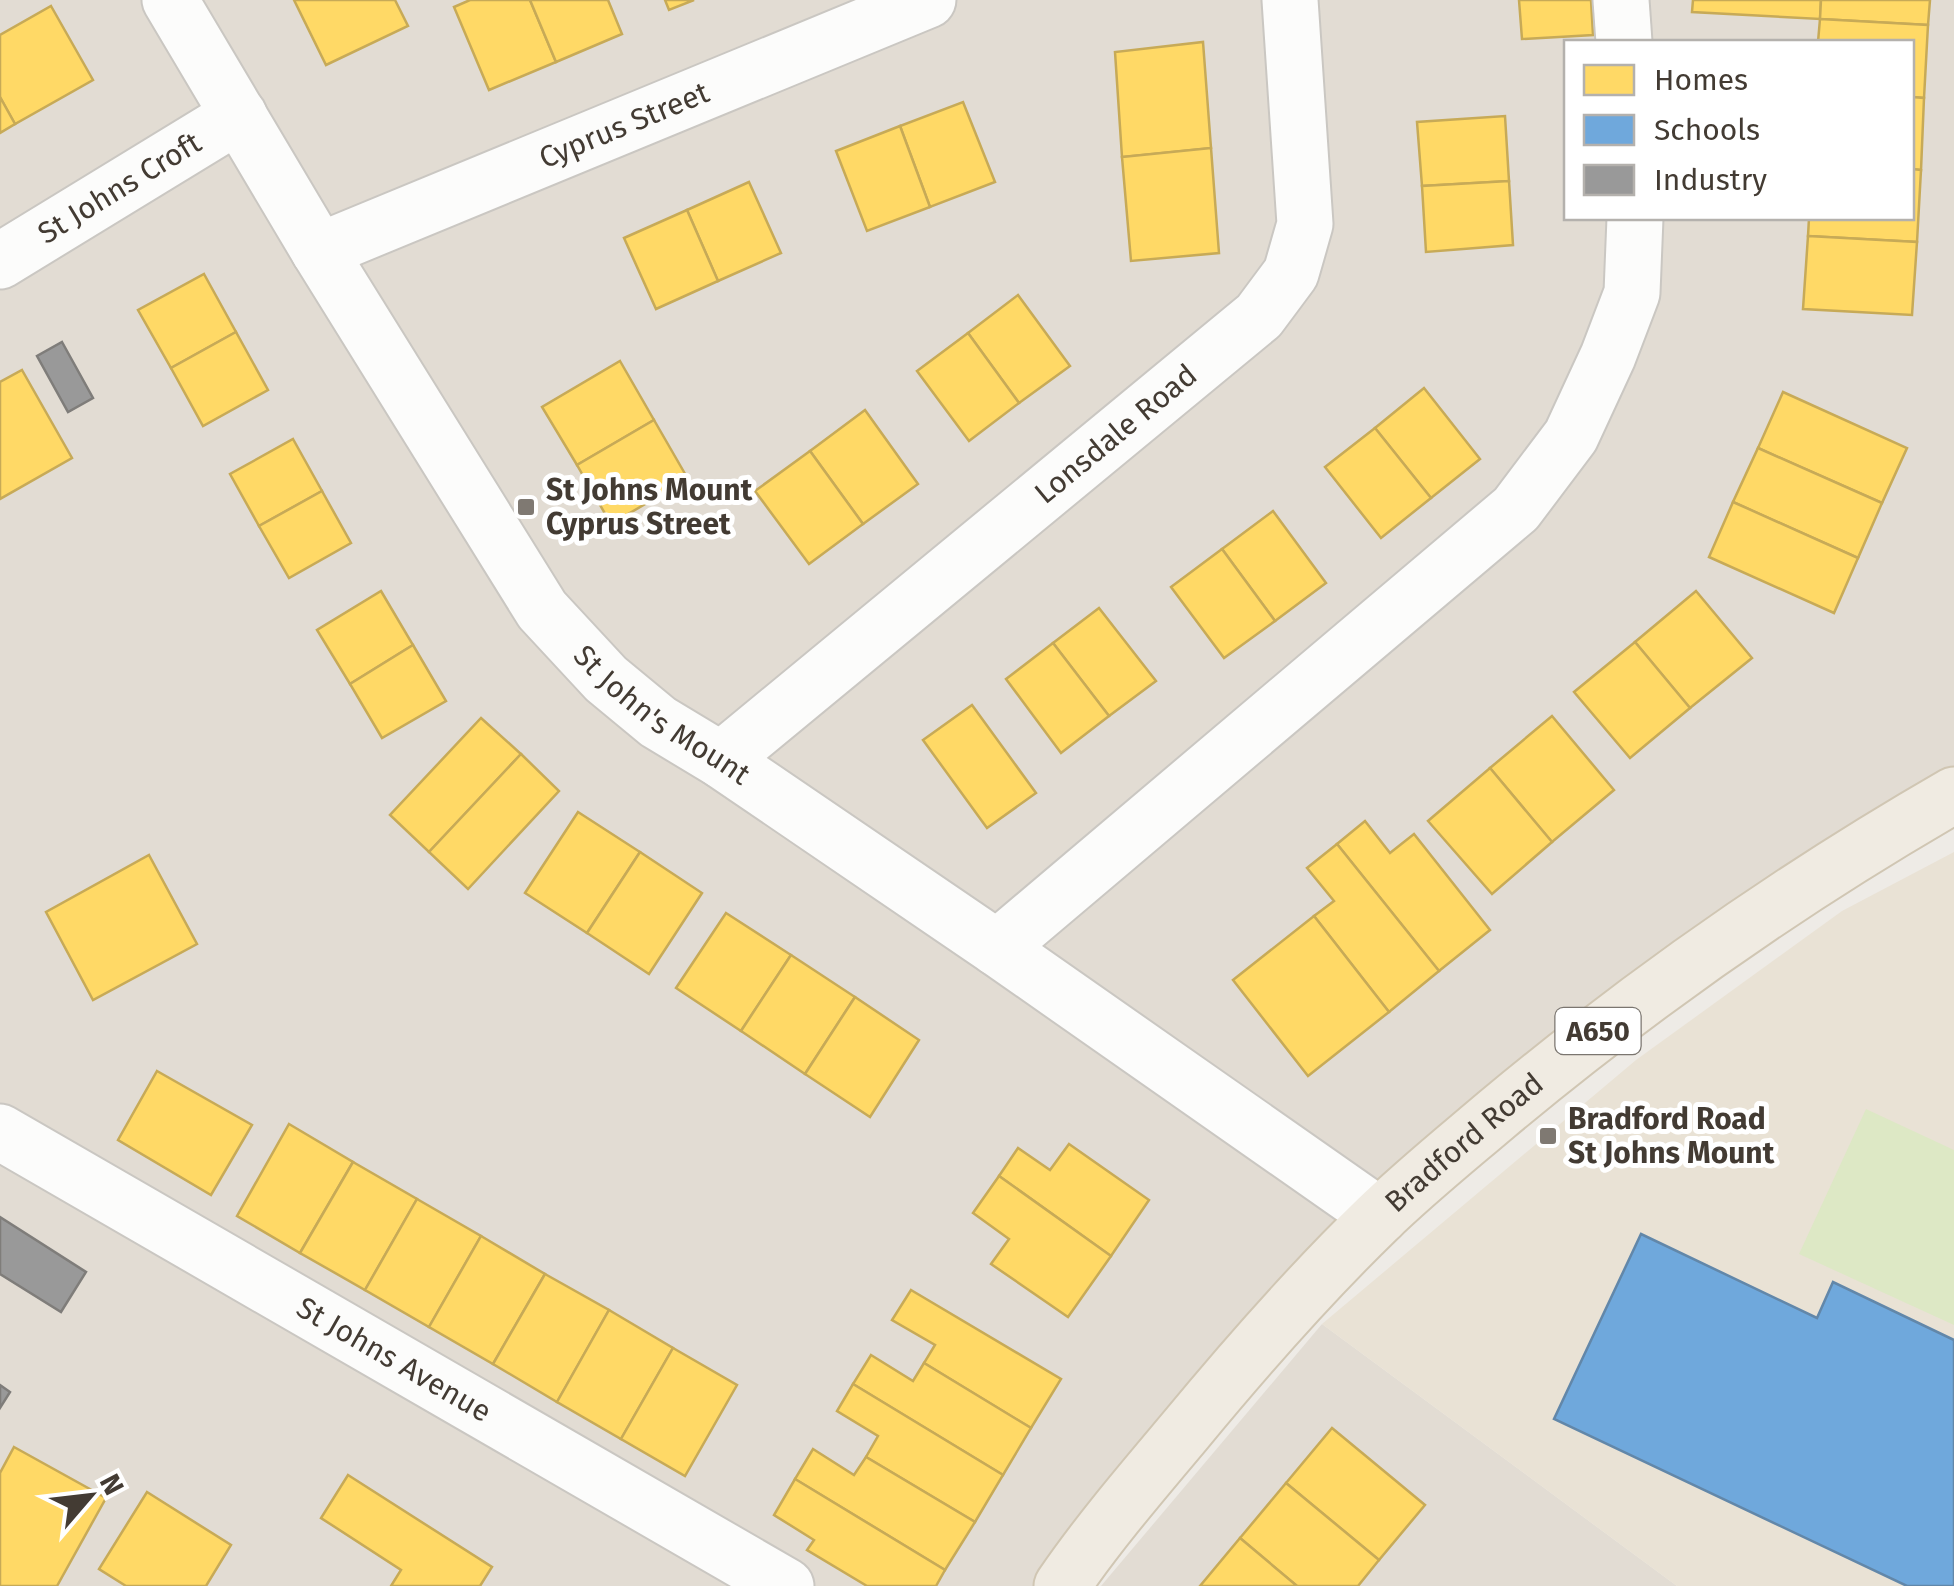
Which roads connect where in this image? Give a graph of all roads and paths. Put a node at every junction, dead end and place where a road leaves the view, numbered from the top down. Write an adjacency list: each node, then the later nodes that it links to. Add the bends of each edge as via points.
1 (170, 0): 6 (street, St John's Mount)
2 (928, 0): 8 (street, Cyprus Street)
3 (1290, 0): 10 (street, Lonsdale Road, via 1305,224 1291,273 1260,316)
4 (1621, 0): 5 (street)
5 (1624, 40)
6 (238, 115): 8 (street, St John's Mount); 9 (street, St Johns Croft)
7 (1636, 220): 12 (street, via 1632,294 1608,356 1571,436 1516,509)
8 (319, 250): 10 (street, St John's Mount, via 542,610 606,679 658,722)
9 (0, 261)
10 (721, 760): 12 (street, St John's Mount)
11 (1954, 795): 14 (main road, Bradford Road / A650, via 1832,867 1624,1011)
12 (996, 948): 14 (street, St John's Mount)
13 (0, 1132): 15 (street, St Johns Avenue)
14 (1380, 1216): 16 (main road, Bradford Road / A650, via 1254,1348)
15 (786, 1586)
16 (1062, 1586)

